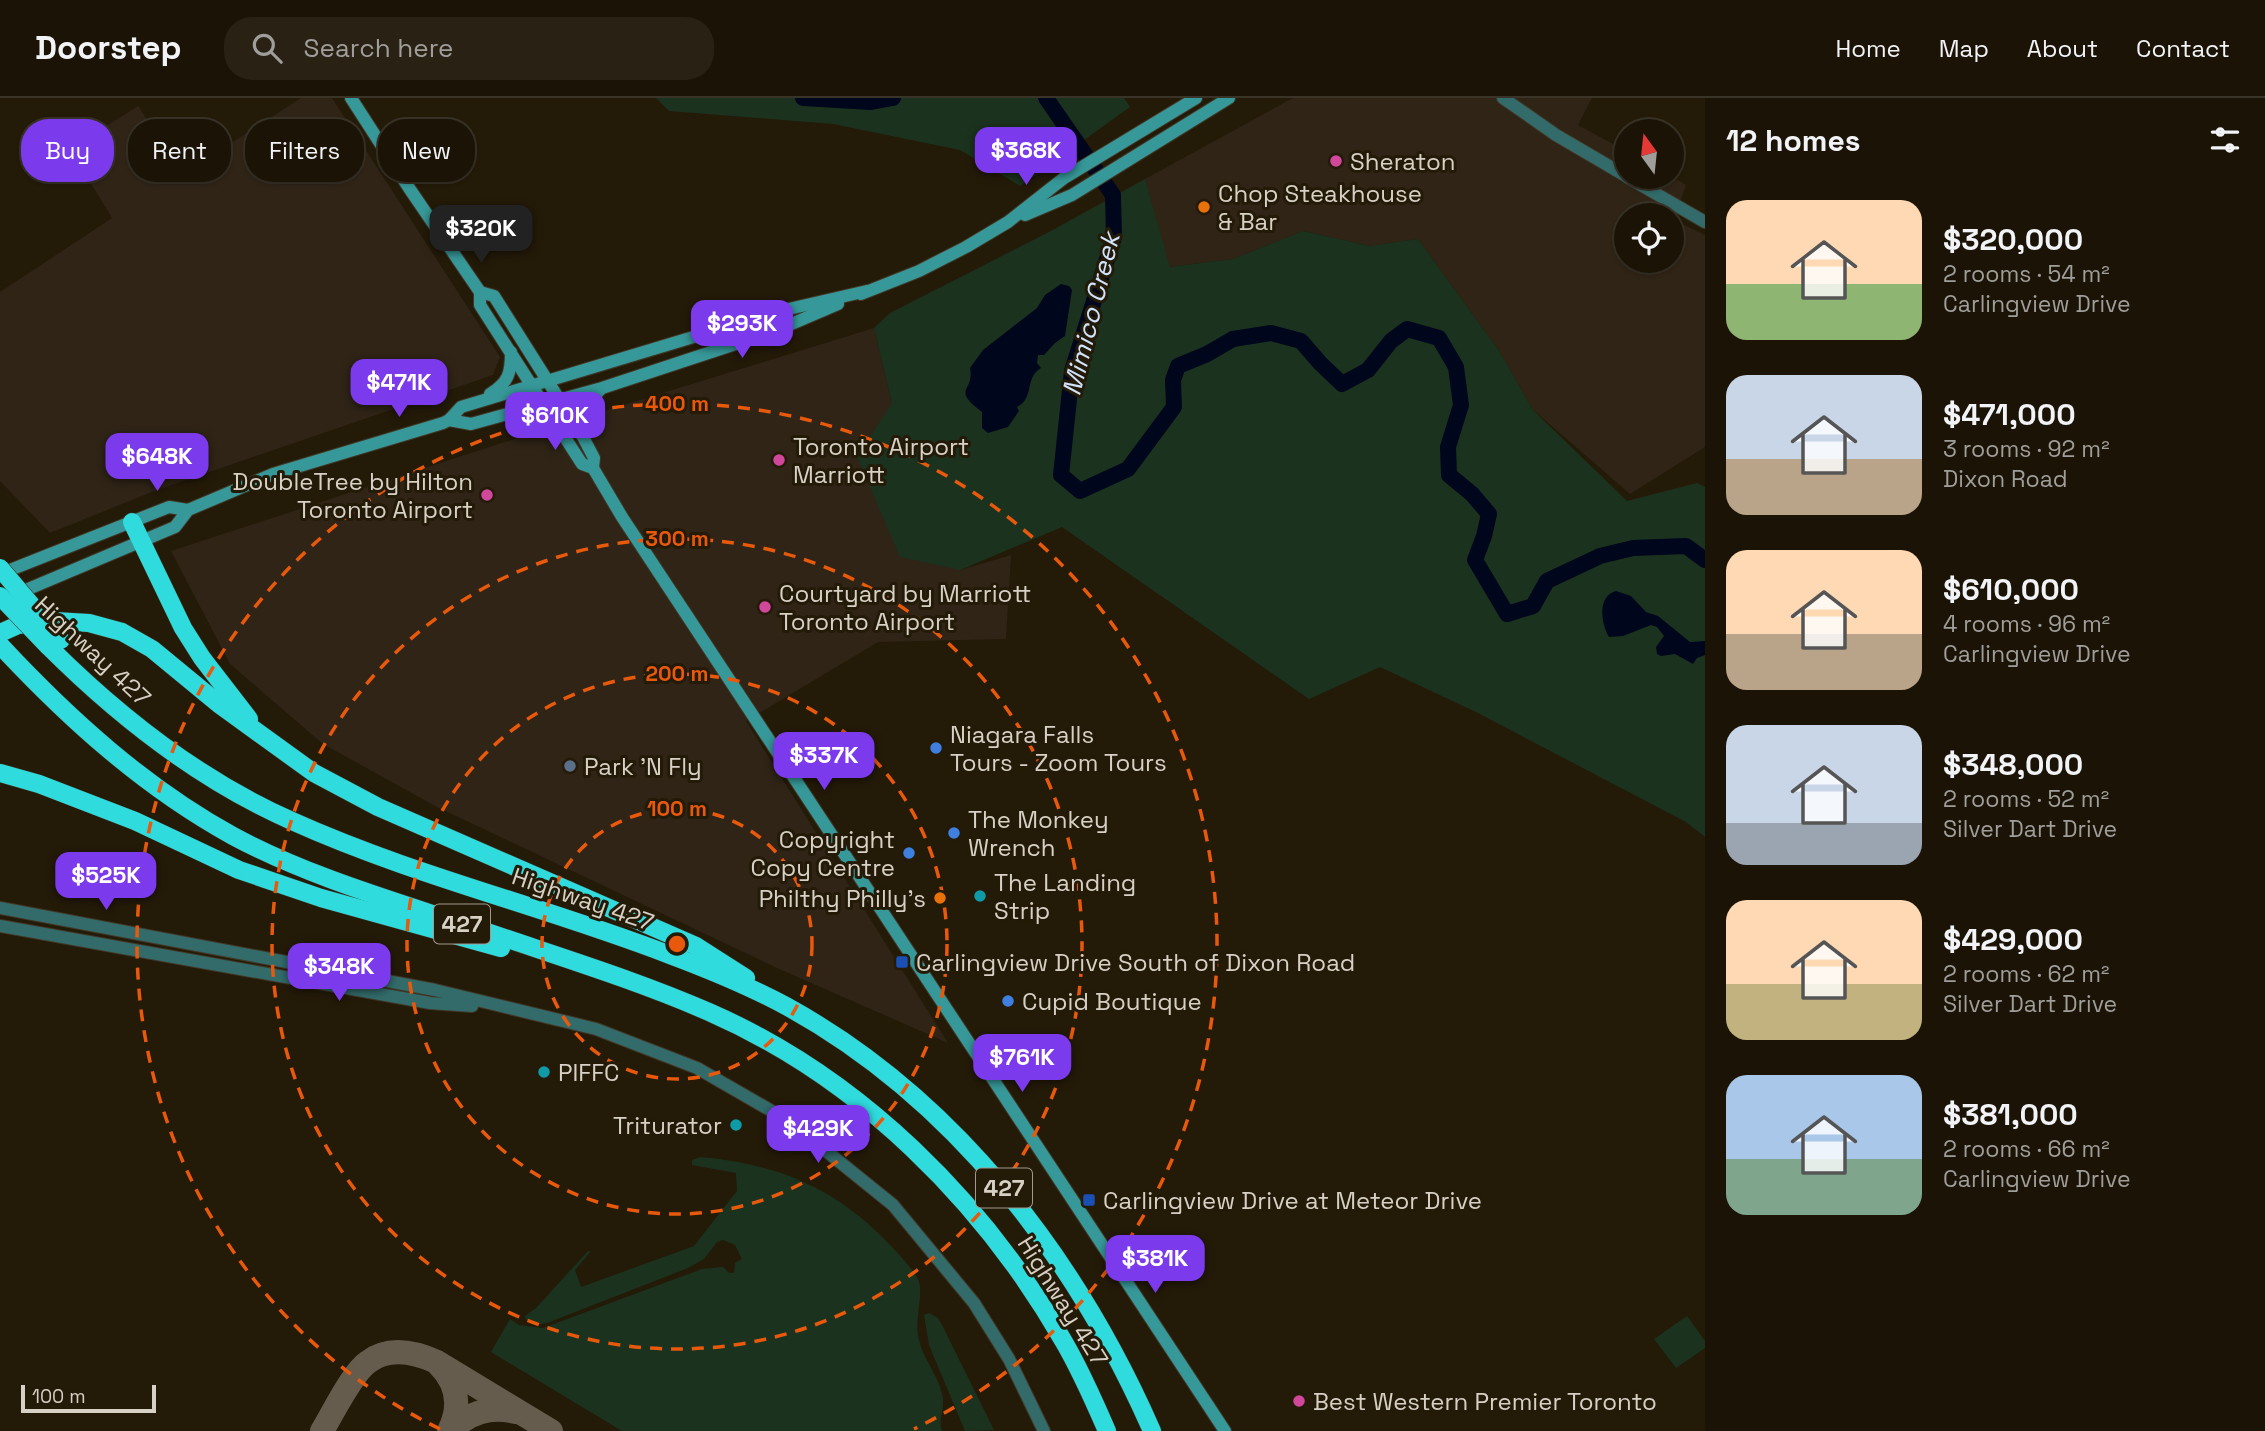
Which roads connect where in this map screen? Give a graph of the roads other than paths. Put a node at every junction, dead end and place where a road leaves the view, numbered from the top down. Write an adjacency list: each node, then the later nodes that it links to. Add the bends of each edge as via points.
1 (351, 98): 10 (main road)
2 (1196, 98): 7 (main road, via 1064,178)
3 (1229, 98): 7 (main road, via 1072,194)
4 (1503, 98): 5 (street)
5 (1614, 168)
6 (1649, 189): 8 (street)
7 (1008, 222): 9 (main road, via 919,271)
8 (1705, 222)
9 (867, 291): 12 (main road, via 780,311); 14 (main road, via 775,331)
10 (480, 292): 11 (main road, via 480,305); 12 (main road, via 494,296)
11 (511, 352): 13 (main road); 16 (main road, via 505,384)
12 (548, 382): 13 (main road); 15 (main road)
13 (533, 386): 16 (main road); 17 (main road)
14 (602, 388): 15 (main road); 19 (main road, via 581,416)
15 (559, 399): 17 (main road); 19 (main road)
16 (478, 402): 18 (main road, via 461,407)
17 (544, 404): 18 (main road, via 471,424); 20 (main road, via 582,464)
18 (449, 420): 21 (main road, via 273,474)
19 (583, 437): 20 (main road, via 594,458)
20 (593, 468): 42 (main road)
21 (188, 510): 22 (main road, via 169,507); 23 (main road, via 175,527)
22 (132, 522): 23 (highway); 25 (main road)
23 (144, 542): 26 (main road); 30 (highway, via 183,628)
24 (0, 568): 28 (highway, bridge)
25 (0, 574)
26 (0, 598): 28 (highway, Highway 427 / 427, bridge)
27 (0, 633): 30 (highway, via 18,625 55,621 89,623 122,632 152,649)
28 (54, 643): 37 (highway, Highway 427 / 427, via 102,698 183,760 291,821 646,946)
29 (0, 645): 36 (highway, Highway 427 / 427, via 132,771 235,837 350,885)
30 (258, 730): 37 (highway, via 314,774 696,946)
31 (0, 773): 36 (highway, via 135,821 239,870 321,898)
32 (0, 908): 34 (street)
33 (0, 926): 35 (street)
34 (180, 943): 35 (street); 38 (street, via 435,990)
35 (176, 958): 38 (street, via 430,1003)
36 (632, 982): 40 (highway, Highway 427 / 427, via 709,1012 769,1043 849,1096 917,1153 984,1225 1039,1300)
37 (786, 1006): 41 (highway, Highway 427 / 427, via 861,1054 905,1089 999,1182 1096,1320)
38 (507, 1009): 39 (street, via 596,1029 697,1068 789,1121 893,1206 974,1303 1009,1359)
39 (1044, 1431)
40 (1107, 1431)
41 (1152, 1431)
42 (1224, 1431)

